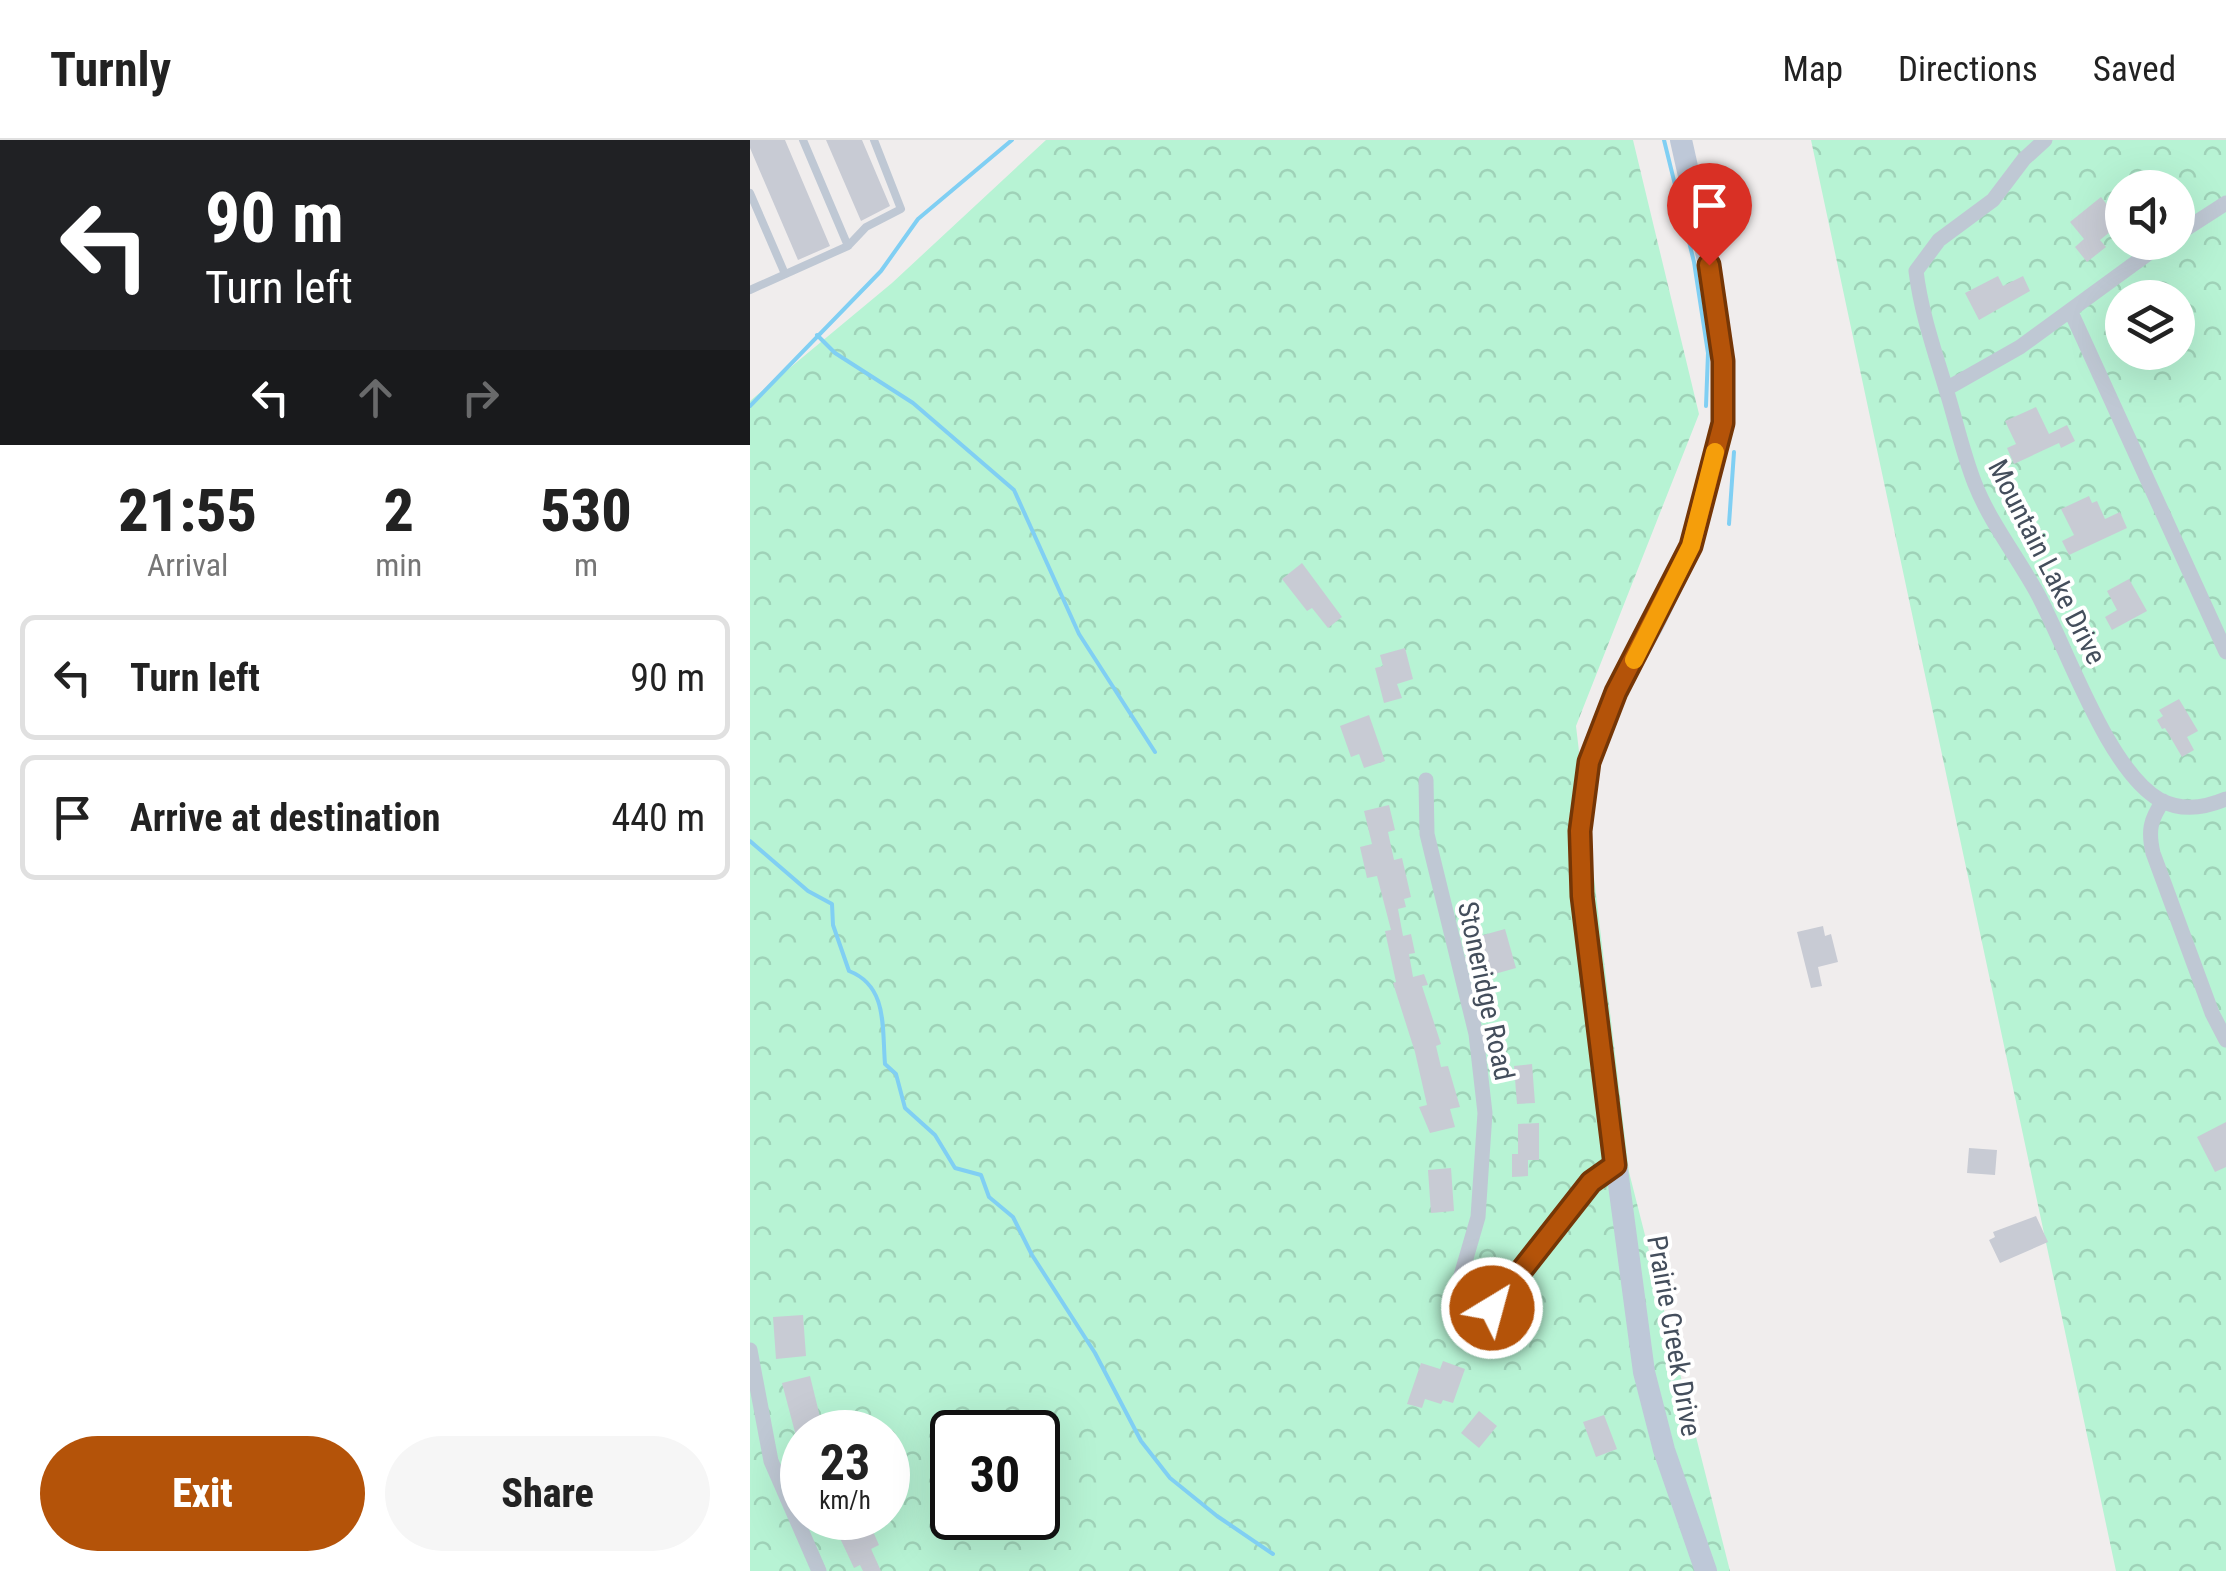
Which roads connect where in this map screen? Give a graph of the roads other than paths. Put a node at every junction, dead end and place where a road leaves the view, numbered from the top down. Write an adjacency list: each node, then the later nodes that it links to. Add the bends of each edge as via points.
1 (804, 140): 10 (lane)
2 (874, 140): 10 (lane, via 901,210 866,227)
3 (1681, 140): 21 (main road, Prairie Creek Drive, via 1709,265 1723,361 1723,423 1691,546 1616,692 1589,762 1580,831 1582,896)
4 (2020, 140): 6 (street)
5 (2045, 140): 6 (street, Mountain Lake Drive)
6 (2024, 158): 15 (street, Mountain Lake Drive, via 1993,200 1939,240 1916,270 1921,311)
7 (750, 194): 12 (lane)
8 (2226, 203): 9 (street)
9 (2195, 223)
10 (848, 246): 12 (lane)
11 (2140, 260): 14 (street)
12 (785, 274): 13 (lane)
13 (750, 290)
14 (2072, 312): 15 (street); 16 (street)
15 (1946, 388): 19 (street, Mountain Lake Drive, via 1976,486 2002,537 2115,750)
16 (2226, 652)
17 (1426, 780): 21 (street, Stoneridge Road, via 1427,834 1482,1074 1485,1113 1478,1217 1458,1286 1459,1308 1472,1317 1492,1308 1591,1182)
18 (2226, 799): 19 (street, via 2207,807)
19 (2163, 802): 20 (street, via 2148,832 2153,853)
20 (2226, 1040)
21 (1615, 1165): 24 (main road, Prairie Creek Drive, via 1644,1372)
22 (750, 1350): 23 (street, via 771,1461)
23 (819, 1571)
24 (1706, 1571)

